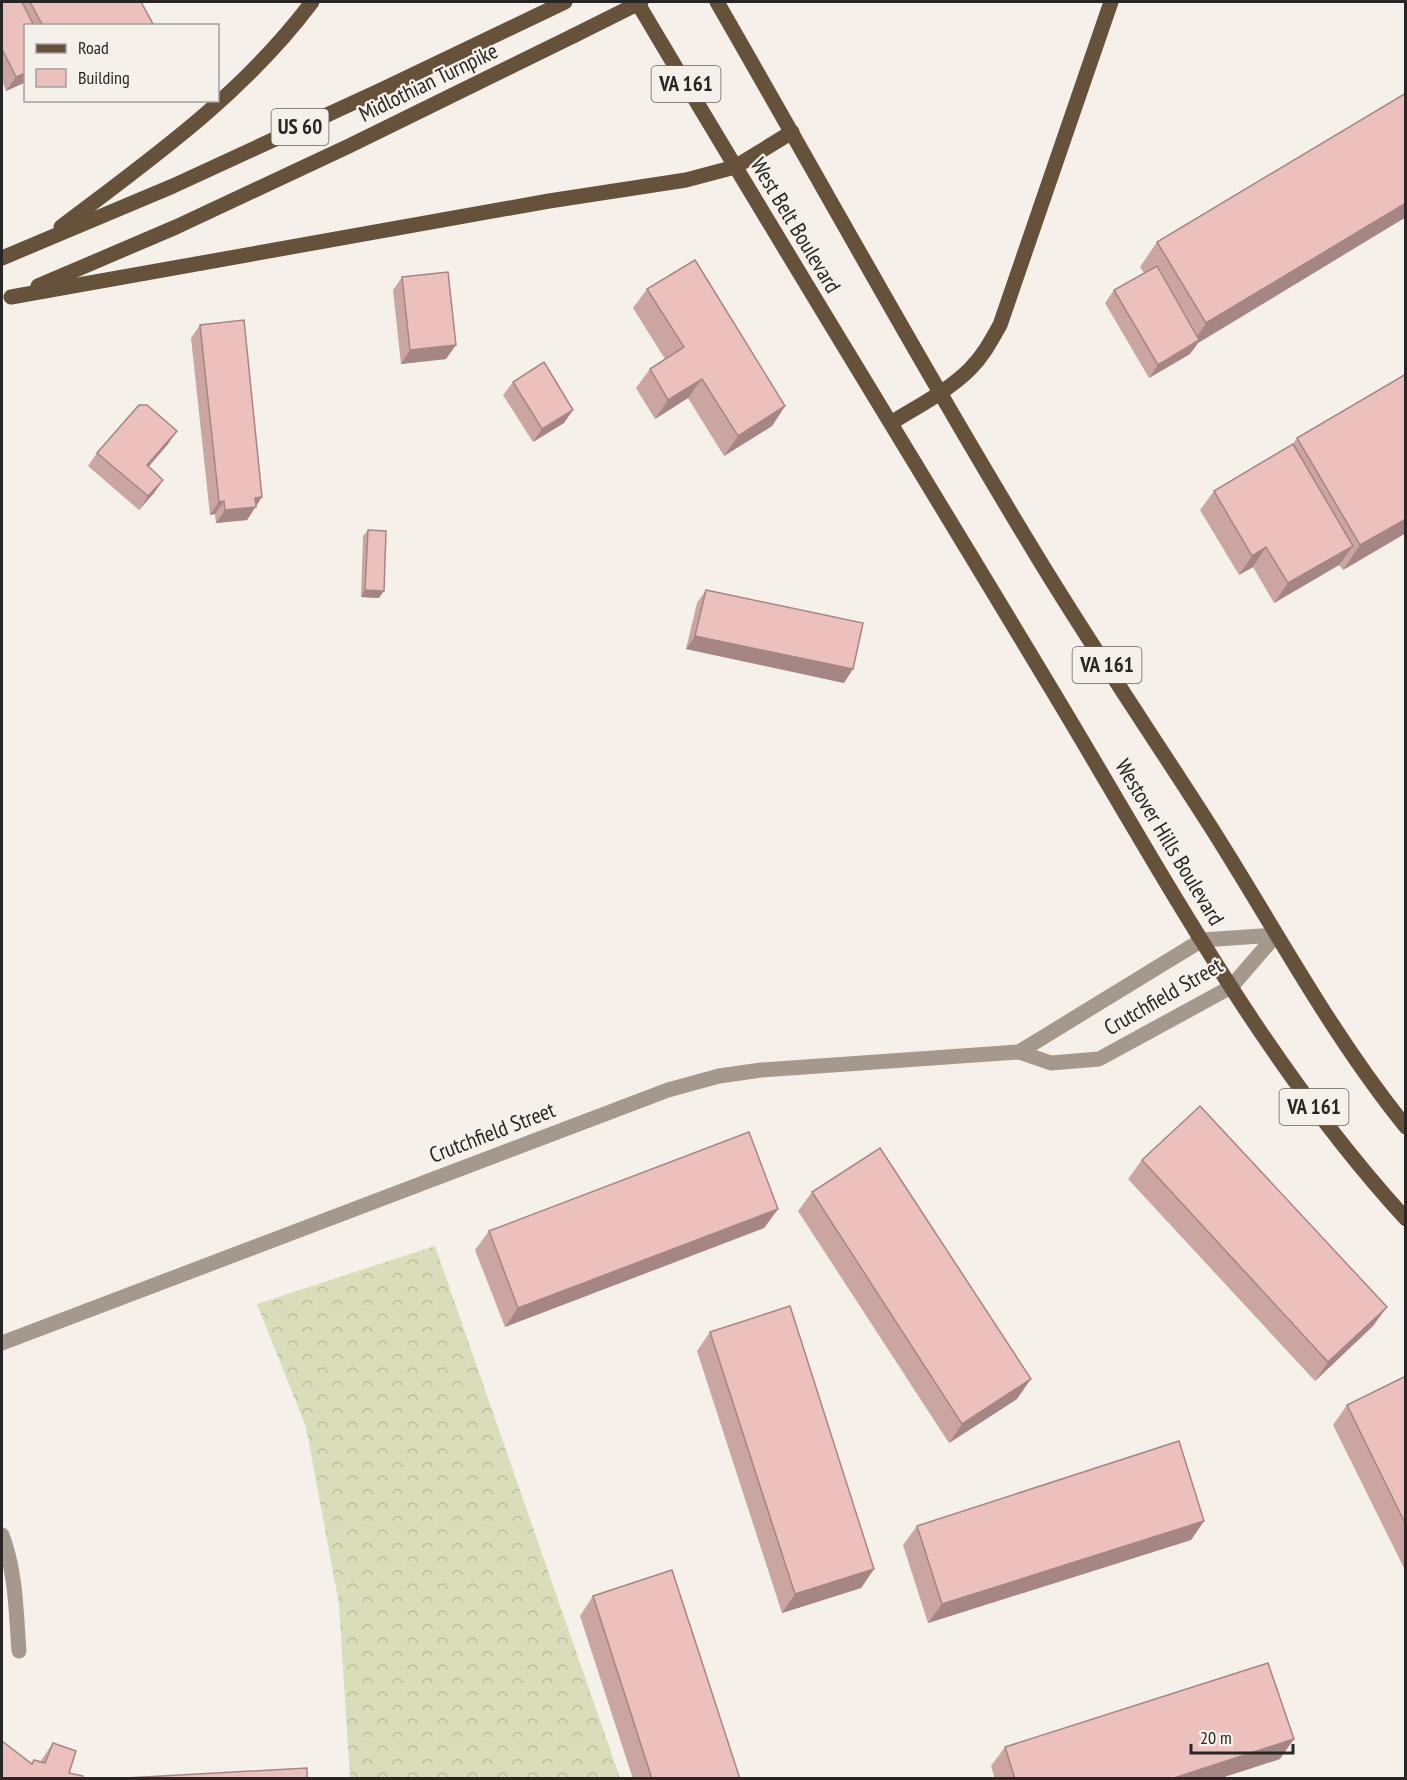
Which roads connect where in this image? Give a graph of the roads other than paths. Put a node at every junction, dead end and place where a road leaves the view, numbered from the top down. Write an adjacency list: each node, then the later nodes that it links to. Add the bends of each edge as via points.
1 (312, 2): 8 (main road, via 226,96 184,134)
2 (639, 2): 7 (main road, West Belt Boulevard / VA 161); 10 (main road, Midlothian Turnpike / US 60, bridge, via 349,146 176,227)
3 (717, 2): 6 (main road, West Belt Boulevard / VA 161)
4 (1112, 2): 11 (main road, via 1000,325 970,369)
5 (560, 4): 8 (main road, Midlothian Turnpike / US 60, via 194,176)
6 (792, 132): 7 (main road); 11 (main road, West Belt Boulevard / VA 161)
7 (735, 167): 10 (main road, via 686,180); 12 (main road, West Belt Boulevard / VA 161)
8 (42, 242): 9 (main road, Midlothian Turnpike / US 60)
9 (2, 258)
10 (6, 299)
11 (940, 393): 12 (main road); 14 (main road, Westover Hills Boulevard / VA 161, via 1037,556)
12 (891, 423): 13 (main road, West Belt Boulevard / VA 161)
13 (919, 471): 15 (main road, Westover Hills Boulevard / VA 161)
14 (1276, 935): 15 (street, Crutchfield Street); 16 (street, Crutchfield Street); 18 (main road, Westover Hills Boulevard / VA 161, via 1352,1055)
15 (1202, 940): 16 (main road, Westover Hills Boulevard / VA 161); 17 (street, Crutchfield Street)
16 (1231, 987): 17 (street, Crutchfield Street, via 1099,1059 1051,1063); 19 (main road, Westover Hills Boulevard / VA 161, via 1331,1130)
17 (1018, 1052): 20 (street, Crutchfield Street, via 761,1070 696,1082)
18 (1406, 1127)
19 (1406, 1219)
20 (2, 1343)
21 (2, 1535): 22 (street, via 14,1586)
22 (19, 1651)

